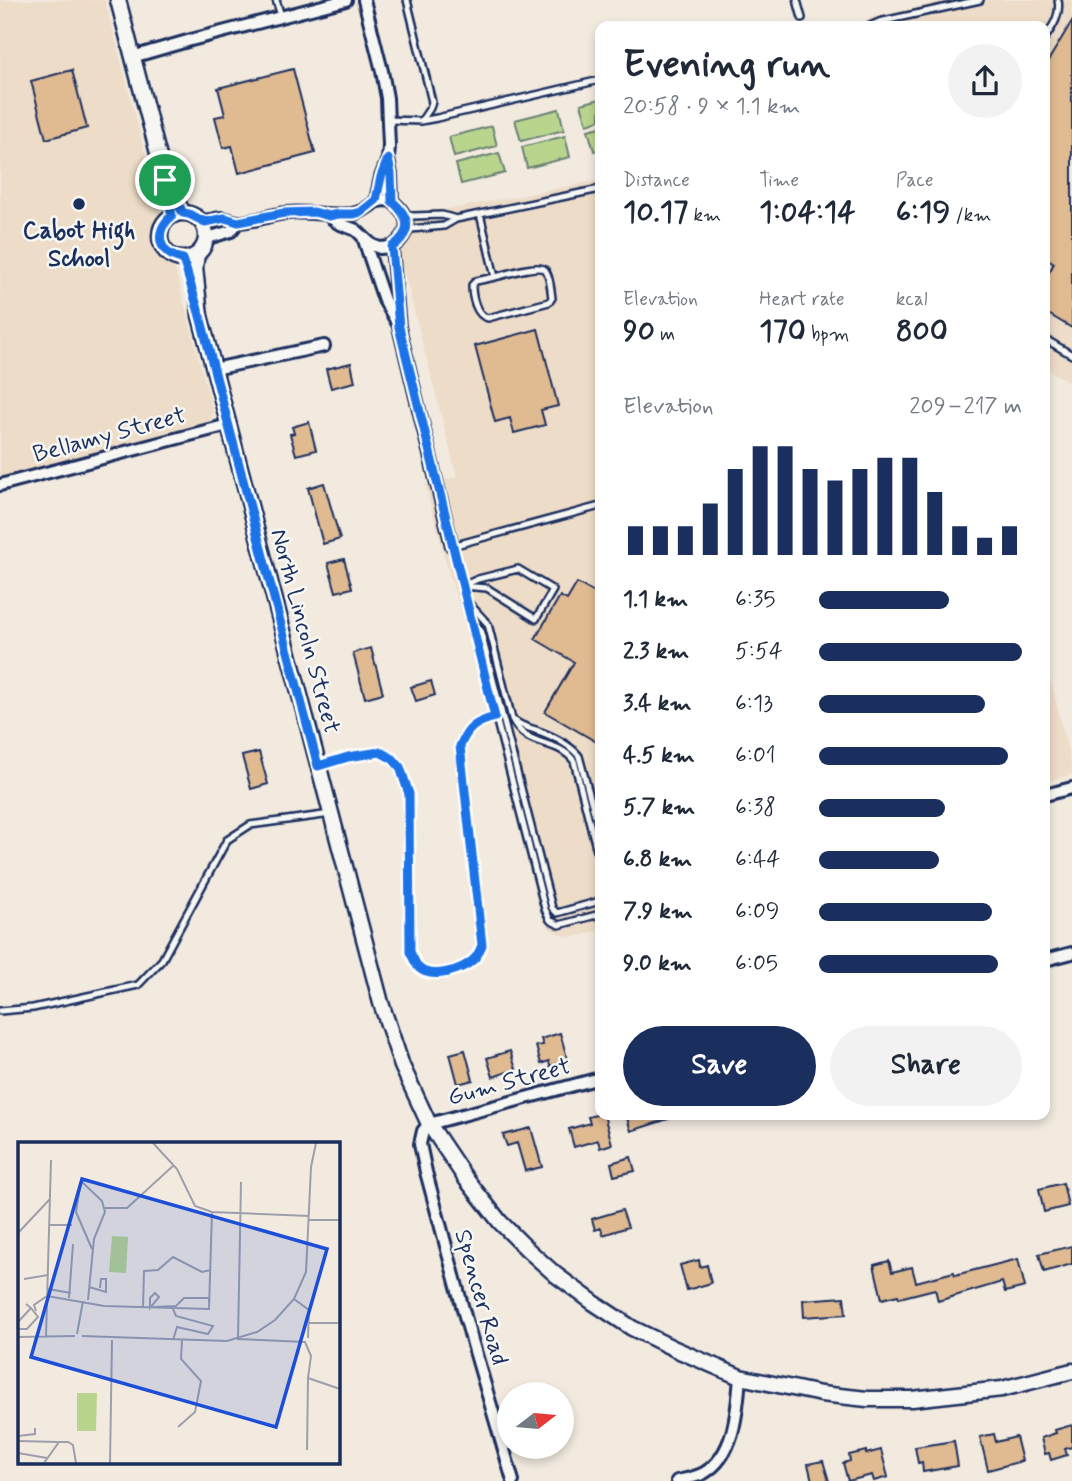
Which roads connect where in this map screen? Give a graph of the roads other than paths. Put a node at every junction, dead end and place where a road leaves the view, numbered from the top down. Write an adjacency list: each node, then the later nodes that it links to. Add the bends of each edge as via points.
1 (118, 0): 13 (street)
2 (276, 0): 9 (lane)
3 (346, 0): 9 (street)
4 (364, 0): 15 (street, via 382,71)
5 (407, 0): 16 (lane, via 432,102)
6 (797, 0): 10 (lane)
7 (980, 0): 11 (lane)
8 (1058, 0): 12 (lane, via 1060,10)
9 (281, 16): 13 (street)
10 (802, 19)
11 (884, 21)
12 (1050, 30)
13 (132, 57): 24 (street)
14 (595, 80): 16 (lane)
15 (388, 120): 16 (lane); 17 (street)
16 (421, 121)
17 (388, 159): 19 (street); 20 (street)
18 (595, 190): 23 (lane)
19 (376, 200): 20 (street); 21 (street)
20 (392, 201): 22 (street)
21 (361, 212): 25 (street); 30 (street)
22 (404, 214): 26 (lane); 29 (street)
23 (480, 214): 26 (lane); 34 (lane)
24 (178, 215): 27 (street); 33 (street, via 166,221 161,242 177,259)
25 (329, 216): 28 (street, via 284,213); 30 (street)
26 (456, 219): 29 (lane, via 444,226)
27 (200, 220): 28 (street); 31 (street)
28 (238, 222): 31 (street, via 231,231)
29 (405, 232): 32 (street)
30 (363, 236): 32 (street, via 372,245); 35 (street, via 384,300)
31 (205, 242): 33 (street, via 202,250)
32 (392, 247): 35 (street)
33 (190, 257): 39 (street, North Lincoln Street)
34 (495, 277): 34 (lane, via 472,285 483,318 552,298 543,268)
35 (399, 327): 43 (street)
36 (1050, 342): 38 (lane)
37 (324, 346): 39 (street)
38 (1072, 355)
39 (214, 369): 40 (street, North Lincoln Street)
40 (228, 425): 41 (street, Bellamy Street); 49 (street, North Lincoln Street)
41 (0, 485)
42 (595, 507): 43 (lane)
43 (452, 546): 44 (lane)
44 (462, 586): 44 (lane, via 487,589 536,619 553,590 518,569); 45 (lane)
45 (466, 599): 46 (lane); 48 (lane, via 488,624)
46 (472, 623): 47 (lane); 55 (lane, via 480,629 552,908 557,913)
47 (495, 717): 49 (lane, via 465,733 460,746 482,945 476,958 464,967 440,974 419,968 410,952 409,794 400,767 380,752); 56 (lane, via 550,920 559,925)
48 (512, 719): 53 (lane, via 573,749); 54 (lane, via 526,737 562,750 574,761)
49 (318, 766): 52 (street, North Lincoln Street)
50 (1072, 788): 51 (street)
51 (1050, 794)
52 (331, 814): 59 (lane, via 250,825 227,840 162,960 138,985); 61 (street, North Lincoln Street, via 381,1003 402,1066)
53 (595, 815)
54 (595, 843)
55 (595, 902)
56 (595, 915)
57 (1072, 953): 58 (street)
58 (1050, 959)
59 (0, 1011)
60 (595, 1079): 61 (street, Gum Street)
61 (429, 1124): 63 (street, North Lincoln Street, via 500,1222 556,1275 632,1328); 64 (street, Spencer Road, via 420,1144 426,1172)
62 (1072, 1371): 63 (street, North Lincoln Street, via 1002,1390 912,1399 821,1394)
63 (740, 1377): 65 (street, via 727,1449 704,1474)
64 (513, 1481)
65 (677, 1481)

